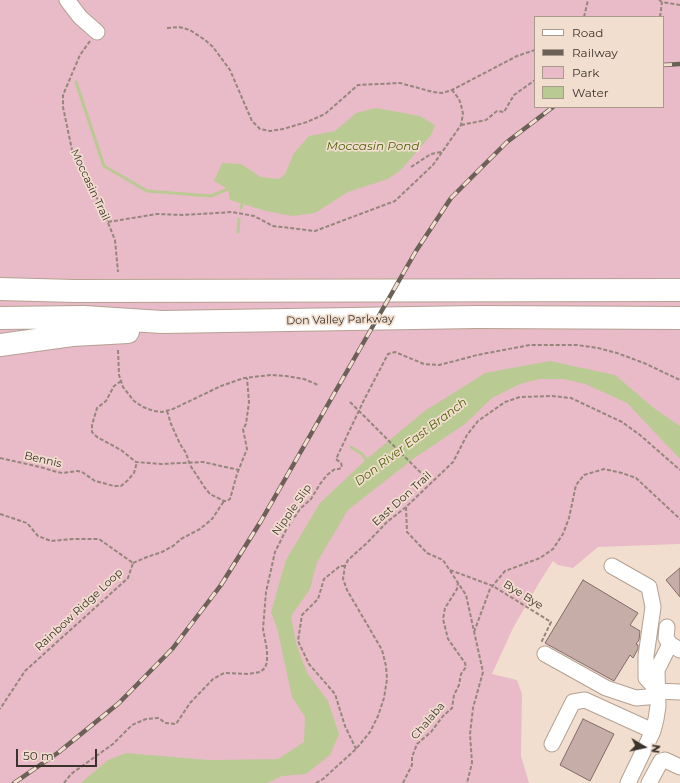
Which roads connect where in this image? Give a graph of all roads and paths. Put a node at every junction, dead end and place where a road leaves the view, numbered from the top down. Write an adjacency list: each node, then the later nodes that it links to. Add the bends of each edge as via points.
1 (67, 0): 9 (street, via 80,18)
2 (588, 0): 6 (path)
3 (659, 0): 4 (path)
4 (662, 2): 5 (path); 7 (path)
5 (680, 5)
6 (584, 16)
7 (660, 16)
8 (167, 28): 12 (path, via 190,30 213,47 230,70 252,120 260,129 283,129 325,114 359,84 400,83 433,92)
9 (97, 32): 16 (path, Moccasin Trail, via 80,54 63,95 63,107 72,150)
10 (534, 50): 12 (path, via 517,56)
11 (534, 81): 13 (path, via 514,95 504,112 497,111 486,120)
12 (452, 90): 13 (path, via 461,105)
13 (461, 125): 14 (path)
14 (442, 152): 15 (path, via 431,154); 16 (path, via 433,165 395,202 314,231 273,226 254,216 232,212 157,214)
15 (411, 167)
16 (108, 222): 17 (path, Moccasin Trail, via 115,240)
17 (118, 272)
18 (0, 289): 19 (highway)
19 (680, 290)
20 (0, 318): 22 (highway, Don Valley Parkway, via 84,317)
21 (680, 318): 22 (highway, Don Valley Parkway)
22 (162, 322): 23 (highway, via 130,332 72,335)
23 (0, 345)
24 (118, 350): 26 (path)
25 (247, 378): 28 (path, via 286,376); 31 (path, via 221,386); 35 (path, via 249,402 243,429 247,449)
26 (121, 380): 31 (path, via 127,394 141,406 154,411); 33 (path, via 114,386 106,402 97,408 92,432)
27 (680, 380): 30 (path, via 617,353 577,345 530,344 439,365 424,364 395,352 388,354)
28 (318, 385)
29 (350, 402): 30 (path)
30 (359, 410): 37 (path); 59 (path, Nipple Slip, via 336,459 342,467 327,475 311,499 300,509 275,552 266,592 263,629 267,650 265,668 260,672 248,674 224,673 213,679 190,702 176,724 165,723 160,718 146,719 132,725 113,744 71,774)
31 (167, 411): 34 (path, via 170,424)
32 (0, 458): 33 (path, Bennis, via 57,472 82,472 95,481 114,486 121,486 128,480 134,473)
33 (137, 462): 34 (path)
34 (189, 462): 35 (path, via 211,463); 38 (path, via 210,494)
35 (239, 470): 38 (path, via 230,499)
36 (680, 470): 37 (path, East Don Trail, via 622,422 570,398 533,396 505,402 478,421 467,434 453,462)
37 (432, 483): 39 (path, East Don Trail)
38 (224, 501): 42 (path, via 212,519 200,529 162,552)
39 (406, 507): 43 (path, East Don Trail, via 386,522 353,554); 45 (path, via 407,532 427,553 443,560)
40 (0, 514): 42 (path, Rainbow Ridge Loop, via 27,523 38,536 51,541 99,539)
41 (680, 519): 47 (path, via 636,478 604,469 584,475 576,485 569,518 553,549 540,558 506,572)
42 (133, 563): 54 (path, Rainbow Ridge Loop, via 128,578 25,671)
43 (345, 566): 57 (path, via 343,579 347,590 382,650 387,679 378,716 370,732); 57 (path, via 340,566 324,579 318,599 302,615 298,640 309,664 335,694 345,726)
44 (612, 566): 53 (street, via 650,587 653,607 646,656 646,678)
45 (449, 569): 46 (path); 47 (path, Bye Bye)
46 (458, 583): 49 (path, via 466,595); 61 (path, Chalaba, via 445,608 443,619 448,639 466,667 461,674 452,708 417,744 412,765)
47 (493, 586): 49 (path); 51 (path, Bye Bye, via 551,622 537,650)
48 (667, 627): 50 (street, via 666,638)
49 (474, 632): 62 (path, via 483,672 473,708 470,734 472,763)
50 (675, 647): 53 (street, via 657,670)
51 (545, 654): 53 (street, via 606,688 636,698)
52 (680, 692): 53 (street)
53 (658, 693): 55 (street)
54 (0, 709)
55 (653, 731): 56 (street, via 586,700 573,702); 63 (street)
56 (552, 744)
57 (356, 749): 60 (path)
58 (680, 767): 64 (street, via 665,760 660,761)
59 (64, 783)
60 (316, 783)
61 (403, 783)
62 (467, 783)
63 (628, 783)
64 (649, 783)

